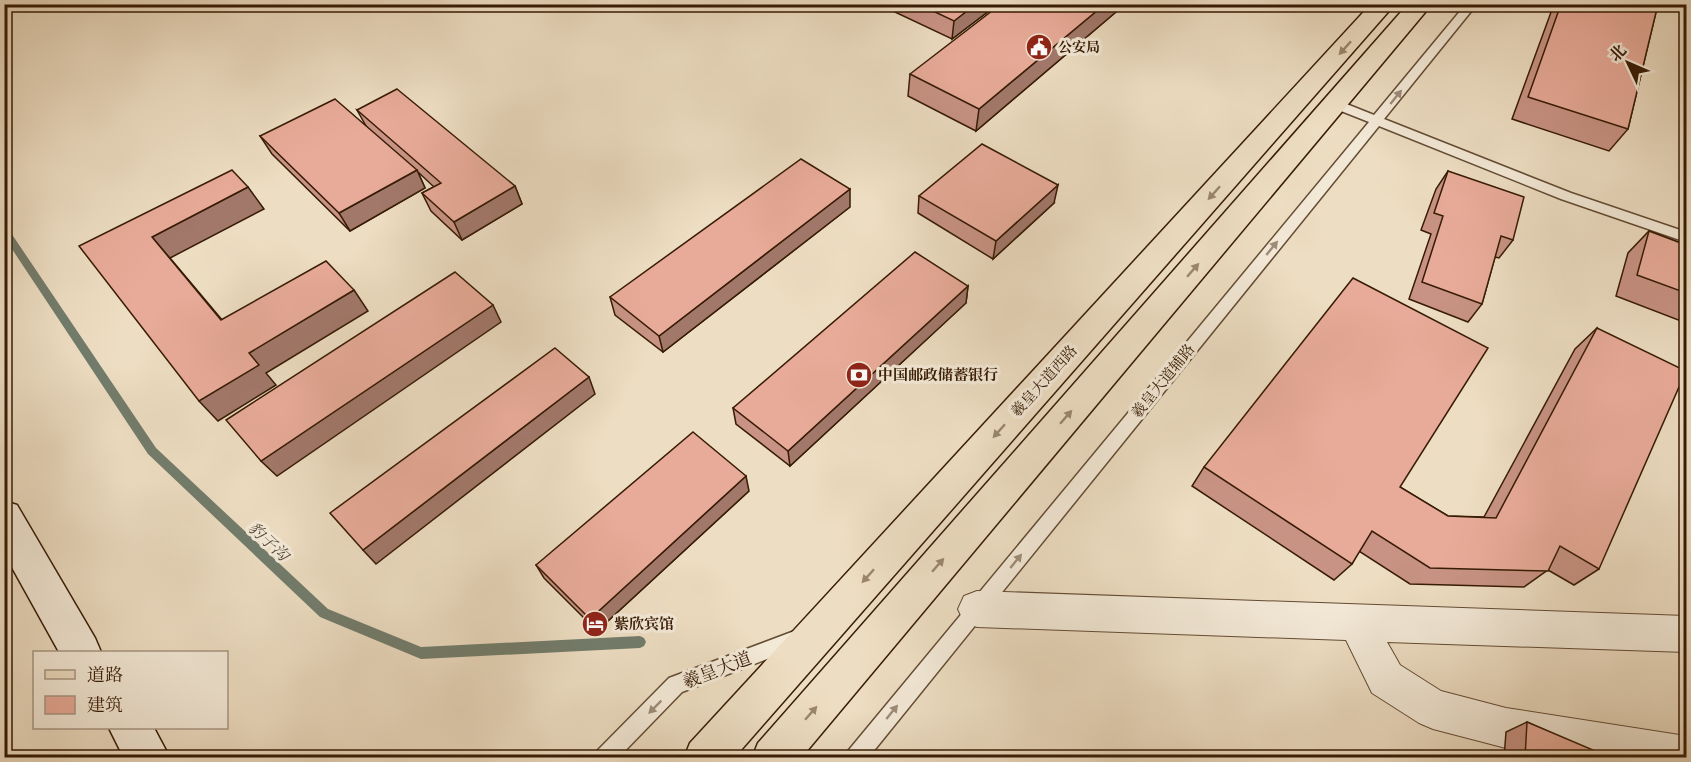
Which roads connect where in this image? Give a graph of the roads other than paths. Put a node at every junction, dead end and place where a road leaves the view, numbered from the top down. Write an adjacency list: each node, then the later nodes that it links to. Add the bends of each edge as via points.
1 (1384, 4): 10 (main road, 羲皇大道西路, one-way to 10)
2 (1421, 4): 4 (main road)
3 (1472, 4): 5 (lane, 羲皇大道辅路, one-way to 3)
4 (1335, 104): 5 (lane); 18 (main road, one-way to 4)
5 (1377, 120): 6 (lane, via 1566,196); 8 (lane, 羲皇大道辅路, one-way to 5)
6 (1686, 237)
7 (4, 517): 12 (main road)
8 (977, 609): 9 (street); 19 (lane, 羲皇大道辅路, one-way to 8)
9 (1357, 622): 11 (street); 14 (street, via 1386,679 1433,709 1506,729)
10 (820, 630): 16 (lane, 羲皇大道, one-way to 16, via 676,685); 17 (main road, 羲皇大道西路)
11 (1686, 634)
12 (80, 651)
13 (131, 729): 15 (main road)
14 (1686, 756)
15 (149, 758)
16 (604, 758)
17 (705, 758)
18 (773, 758)
19 (855, 758)

